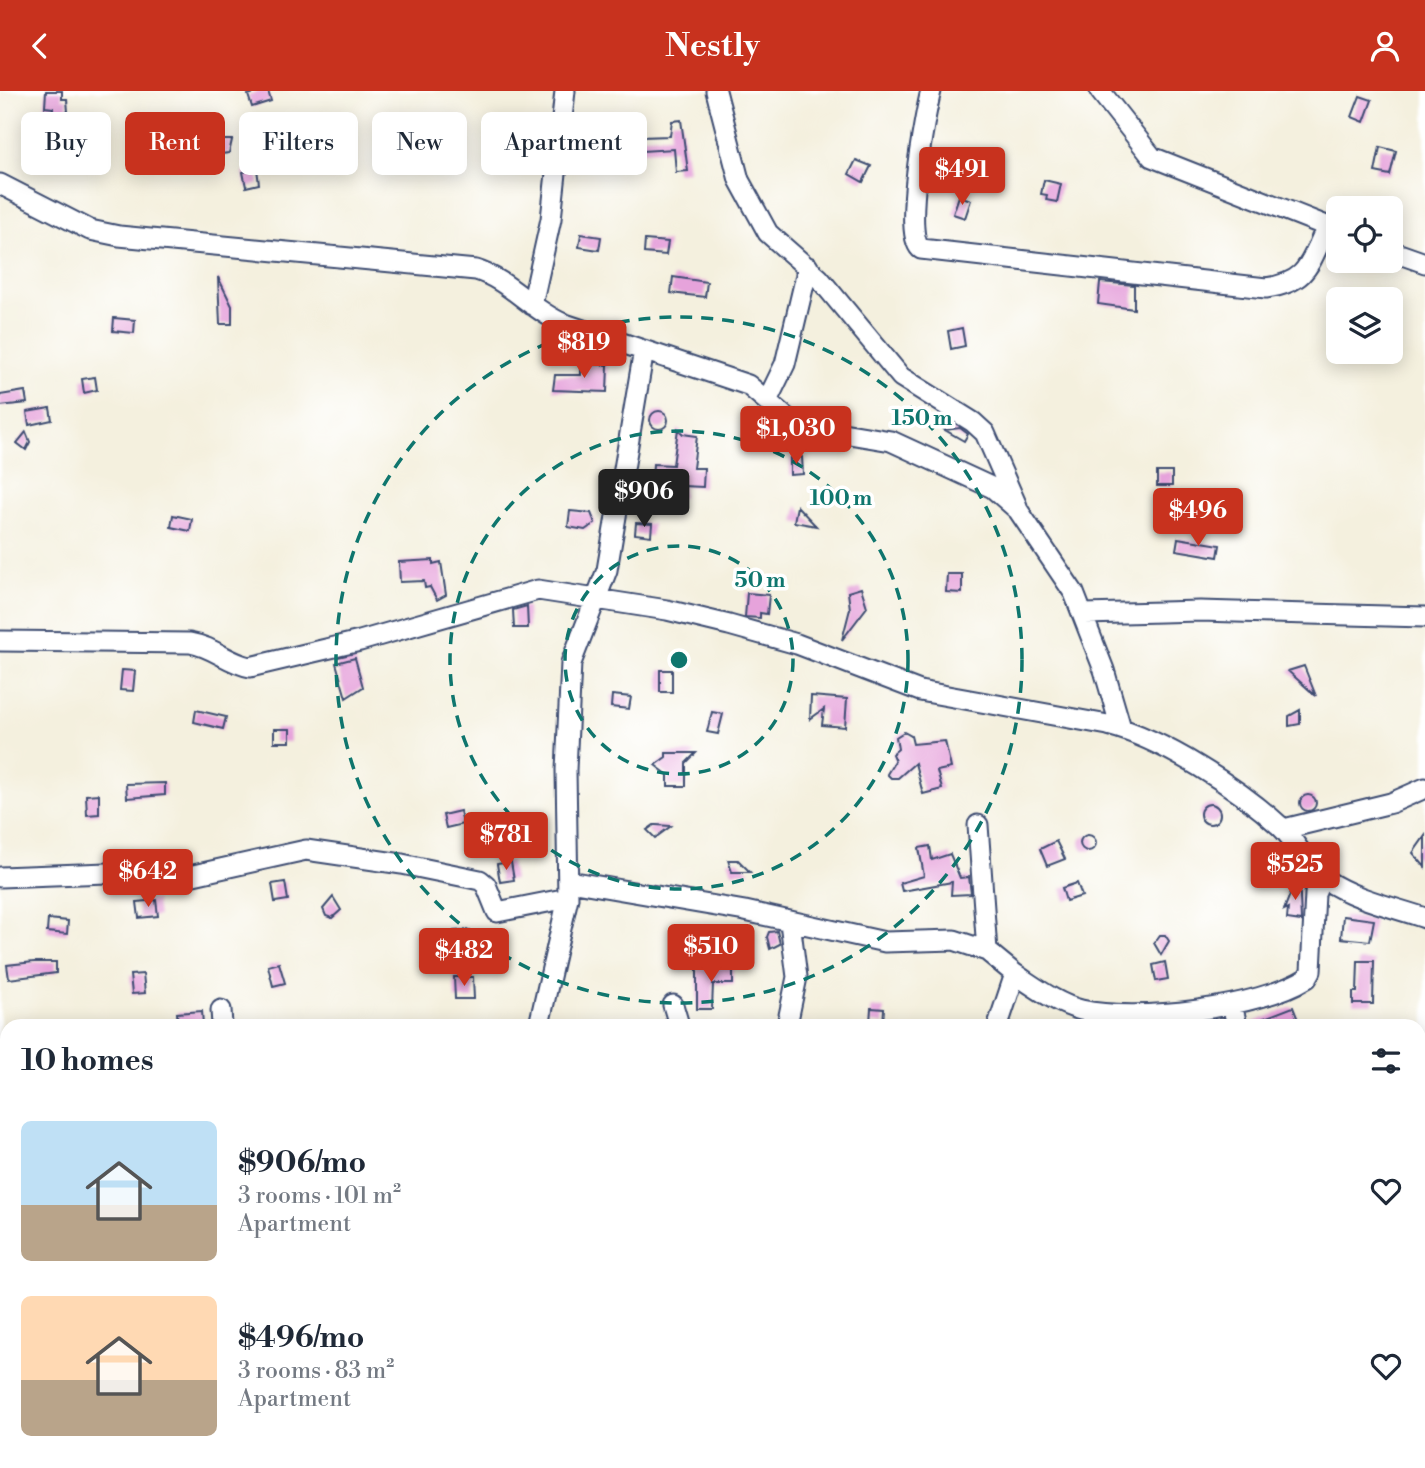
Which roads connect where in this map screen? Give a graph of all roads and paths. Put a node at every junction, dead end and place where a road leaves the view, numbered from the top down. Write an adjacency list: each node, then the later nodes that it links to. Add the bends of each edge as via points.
1 (565, 91): 11 (street, via 551,219)
2 (716, 91): 10 (street, via 732,160 762,225)
3 (931, 91): 7 (street, via 916,188 913,238 921,249 1266,288 1294,282)
4 (1100, 91): 6 (street, via 1152,157)
5 (0, 184): 11 (street, via 90,230 476,270 496,276)
6 (1326, 226)
7 (1326, 240)
8 (1403, 255): 9 (street)
9 (1425, 263)
10 (808, 267): 13 (street, via 785,364); 14 (street, via 901,377 985,433)
11 (532, 306): 12 (street, via 562,323)
12 (644, 349): 13 (street, via 748,384); 15 (street, via 612,542)
13 (767, 401): 14 (street, via 795,425 891,440 981,481)
14 (1018, 510): 16 (street)
15 (596, 600): 18 (street, via 538,590 522,592 360,641 250,667 208,646 190,643); 19 (street, via 667,610 752,632 920,691); 25 (street, via 571,663 568,686)
16 (1084, 614): 17 (street, via 1186,611); 19 (street)
17 (1425, 617)
18 (0, 641)
19 (1121, 728): 22 (street, via 1231,787)
20 (1425, 788): 22 (street, via 1391,803)
21 (978, 825): 28 (street)
22 (1284, 829): 24 (street)
23 (0, 877): 25 (street, via 189,876 306,851 480,880 497,912)
24 (1322, 878): 26 (street); 31 (street, via 1315,894 1307,978)
25 (569, 890): 27 (street, via 745,911); 32 (street)
26 (1425, 918)
27 (790, 922): 28 (street, via 886,942 954,940); 34 (street, via 797,977)
28 (986, 951): 29 (street)
29 (1015, 974): 31 (street, via 1080,1010 1181,1011); 35 (street)
30 (673, 1005): 33 (street)
31 (1232, 1005): 36 (street)
32 (540, 1019)
33 (677, 1019)
34 (788, 1019)
35 (1000, 1019)
36 (1236, 1019)

